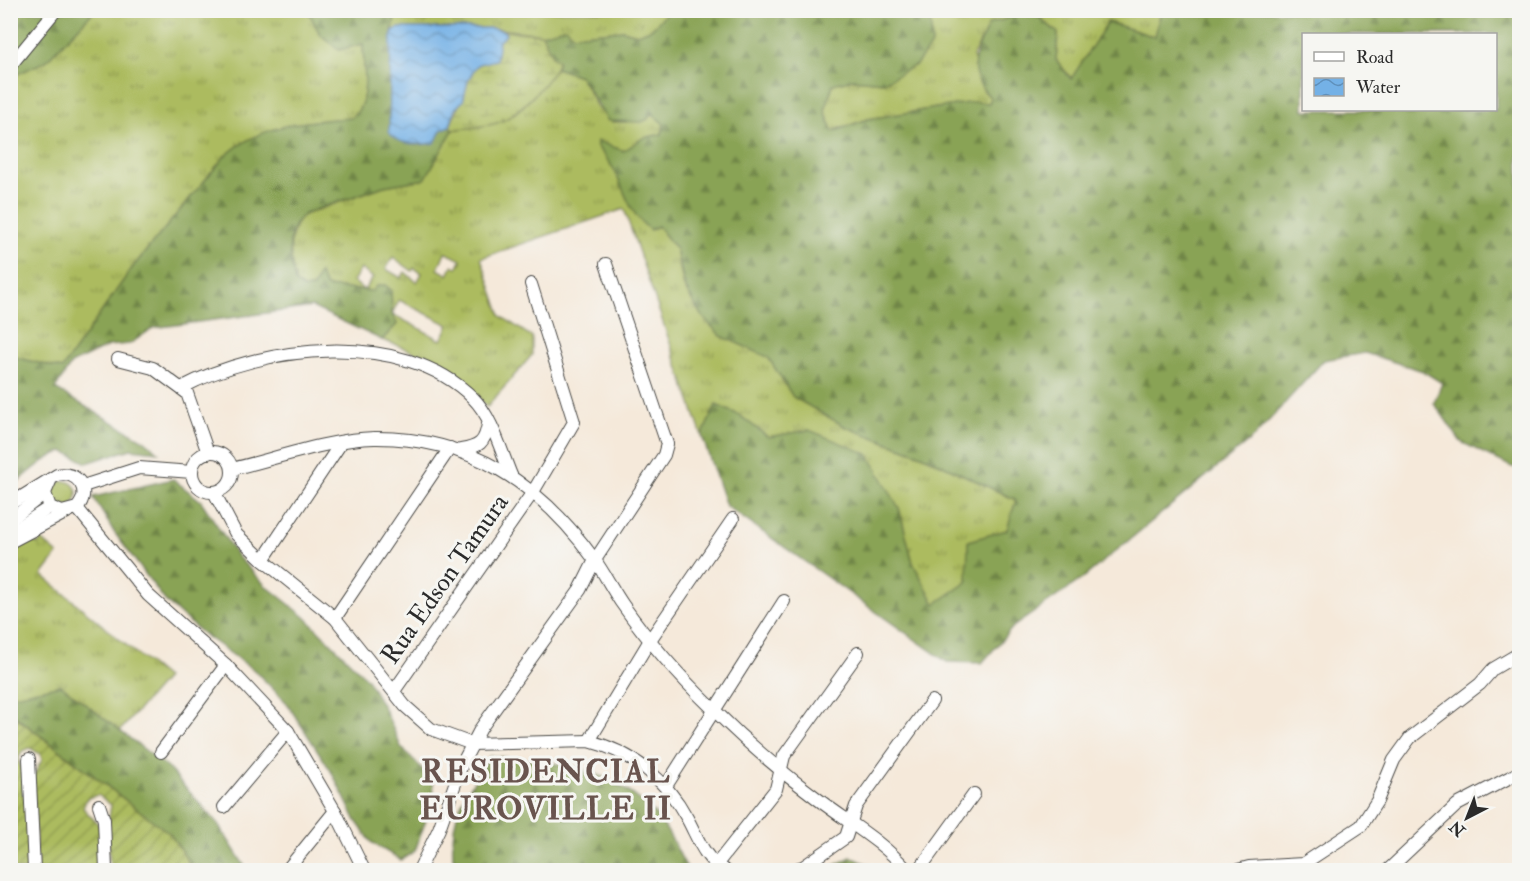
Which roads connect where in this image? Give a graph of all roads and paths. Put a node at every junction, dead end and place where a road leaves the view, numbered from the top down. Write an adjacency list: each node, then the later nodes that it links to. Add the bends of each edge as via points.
1 (56, 10): 2 (street)
2 (10, 66)
3 (606, 264): 27 (street, via 667,444 664,455)
4 (531, 284): 17 (street, Rua Edson Tamura, via 574,422)
5 (118, 359): 6 (street, via 153,368)
6 (181, 388): 7 (street, via 201,377 262,358 381,352 450,378 475,400); 10 (street, via 188,393)
7 (489, 423): 9 (street, via 486,437 477,448); 13 (street)
8 (341, 443): 9 (street, via 372,438 418,441); 11 (street); 26 (street)
9 (455, 449): 13 (street); 29 (street)
10 (208, 453): 11 (street, via 220,454); 12 (street, via 199,458)
11 (232, 469): 16 (street, via 226,487)
12 (192, 472): 15 (street, via 139,468); 16 (street, via 201,489)
13 (511, 475): 17 (street)
14 (51, 479): 15 (street, via 69,474); 18 (street); 19 (street)
15 (83, 486): 21 (street, via 83,498)
16 (214, 492): 26 (street, via 236,534)
17 (533, 492): 27 (street); 34 (street, Rua Edson Tamura)
18 (27, 494): 19 (street); 20 (street)
19 (46, 499): 21 (street); 23 (street); 24 (street)
20 (10, 504)
21 (72, 510): 25 (street); 33 (street, via 148,595)
22 (733, 519): 30 (street)
23 (10, 520)
24 (10, 533)
25 (10, 542)
26 (263, 560): 29 (street)
27 (595, 560): 30 (street); 39 (street, via 580,590)
28 (784, 601): 36 (street)
29 (335, 618): 34 (street)
30 (650, 640): 36 (street); 38 (street)
31 (858, 653): 42 (street, via 784,756)
32 (1520, 653): 59 (street, via 1493,669 1480,684 1410,738 1394,760 1377,801 1360,826 1303,864)
33 (226, 665): 37 (street); 40 (street)
34 (394, 691): 39 (street, via 431,729)
35 (932, 701): 49 (street, via 856,806)
36 (713, 709): 42 (street); 44 (street)
37 (288, 732): 47 (street); 48 (street)
38 (589, 741): 39 (street); 44 (street, via 626,756)
39 (472, 744): 55 (street)
40 (161, 752)
41 (30, 759): 51 (street)
42 (781, 771): 49 (street); 50 (street, via 776,789)
43 (1520, 772): 60 (street, via 1457,805)
44 (666, 786): 50 (street, via 700,845)
45 (974, 794): 58 (street)
46 (99, 805): 52 (street, via 104,820)
47 (224, 807)
48 (335, 811): 53 (street); 54 (street)
49 (851, 823): 56 (street, via 846,837 837,845); 57 (street)
50 (720, 868)
51 (34, 870)
52 (106, 870)
53 (287, 870)
54 (364, 870)
55 (419, 870)
56 (793, 870)
57 (907, 870)
58 (919, 870)
59 (1238, 870)
60 (1388, 870)

